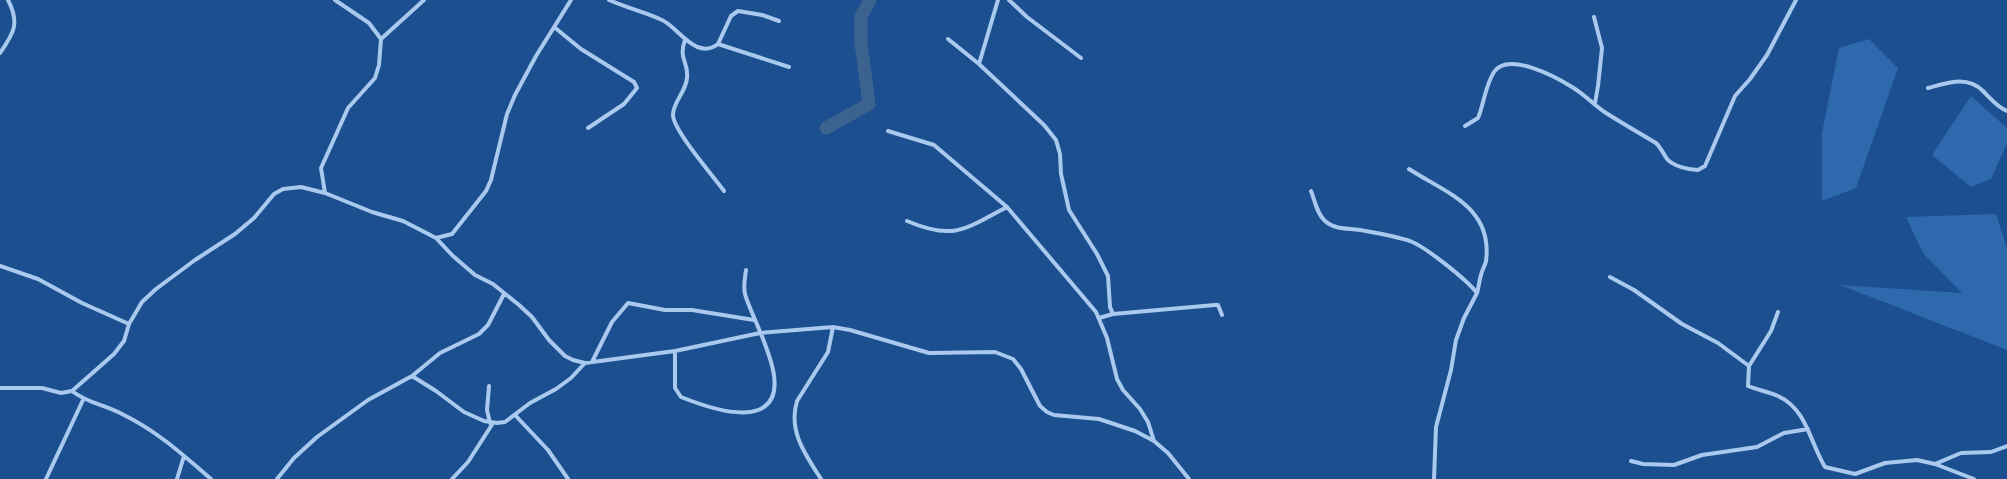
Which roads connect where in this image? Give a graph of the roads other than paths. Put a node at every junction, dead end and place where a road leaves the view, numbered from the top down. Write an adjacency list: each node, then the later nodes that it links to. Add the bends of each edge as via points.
1 (8, 0): 16 (street, via 15,18 15,28)
2 (335, 0): 12 (street, via 369,23)
3 (424, 0): 12 (street)
4 (570, 0): 11 (street)
5 (610, 0): 13 (street, via 671,24)
6 (998, 0): 18 (street)
7 (1009, 0): 17 (street)
8 (1796, 0): 21 (street, via 1767,55 1735,96 1705,166 1698,170 1668,161 1656,143)
9 (1594, 17): 21 (street, via 1602,48)
10 (779, 21): 15 (street, via 738,11 731,16)
11 (554, 27): 24 (street, via 581,49 634,82 637,88 624,104); 32 (street, via 507,114 491,180 486,190 452,234)
12 (381, 39): 29 (street, via 379,66 375,78 348,108 321,168)
13 (685, 40): 15 (street, via 690,44 708,48); 27 (street, via 682,57 688,73 687,85 675,106 674,120 696,155)
14 (948, 40): 18 (street)
15 (718, 44): 19 (street)
16 (0, 53)
17 (1081, 58)
18 (979, 64): 39 (street, via 1050,130 1056,140 1070,210 1108,276 1110,307)
19 (789, 66)
20 (1928, 88): 22 (street, via 1965,81 1982,90 1989,99)
21 (1595, 104): 23 (street, via 1571,86 1532,68 1511,63 1494,72 1478,118)
22 (2007, 112)
23 (1465, 126)
24 (588, 128)
25 (888, 131): 30 (street, via 934,145)
26 (1409, 169): 36 (street, via 1468,205 1479,220 1484,234 1486,260)
27 (724, 191)
28 (1311, 191): 36 (street, via 1317,209 1325,221 1335,228 1359,230 1410,241 1425,248 1470,283)
29 (325, 193): 32 (street, via 372,212 403,221); 43 (street, via 292,187 274,194 254,218 156,288 142,302)
30 (1007, 207): 31 (street, via 951,232 934,231); 41 (street)
31 (907, 220)
32 (436, 238): 37 (street, via 475,275)
33 (0, 266): 43 (street, via 38,279 82,303)
34 (746, 270): 42 (street, via 745,293)
35 (1610, 277): 49 (street, via 1634,290 1682,324 1718,343)
36 (1478, 293): 72 (street, via 1464,318 1456,340 1436,427)
37 (504, 294): 48 (street, via 532,317 565,356); 50 (street, via 488,325 479,334 440,353)
38 (1778, 312): 49 (street, via 1771,331)
39 (1113, 314): 40 (street, via 1215,305); 41 (street)
40 (1222, 315)
41 (1099, 318): 58 (street, via 1107,338 1117,379 1148,422)
42 (754, 320): 45 (street); 47 (street, via 628,303 612,322)
43 (129, 324): 53 (street, via 124,341 114,354)
44 (833, 327): 45 (street); 58 (street, via 930,353 987,351 1000,354 1013,359 1021,369 1040,406 1046,412 1054,416 1099,419 1120,425); 70 (street, via 828,352 794,409 796,437)
45 (760, 333): 46 (street); 46 (street, via 772,366 774,390 769,402 751,412 738,413 681,397 675,388)
46 (675, 351): 47 (street)
47 (592, 362): 48 (street)
48 (585, 363): 55 (street, via 564,384 530,403)
49 (1749, 366): 57 (street, via 1748,386 1779,396 1794,408)
50 (412, 376): 56 (street, via 464,412); 67 (street, via 375,395 317,437 294,458)
51 (489, 386): 56 (street, via 487,410)
52 (0, 388): 53 (street, via 42,388 61,393)
53 (72, 391): 54 (street)
54 (83, 400): 60 (street, via 121,413 159,434); 64 (street)
55 (515, 415): 56 (street, via 505,422); 69 (street, via 548,450)
56 (492, 423): 68 (street, via 468,462)
57 (1808, 429): 61 (street, via 1784,433 1757,446 1702,455 1674,465); 63 (street, via 1824,467)
58 (1154, 441): 71 (street, via 1168,453)
59 (2007, 446): 62 (street, via 1991,452 1961,453)
60 (184, 456): 65 (street); 66 (street)
61 (1630, 461)
62 (1935, 464): 63 (street, via 1906,460 1885,463); 74 (street)
63 (1855, 474): 73 (street)
64 (46, 479)
65 (177, 479)
66 (211, 479)
67 (277, 479)
68 (452, 479)
69 (568, 479)
70 (821, 479)
71 (1189, 479)
72 (1434, 479)
73 (1853, 479)
74 (1974, 479)

